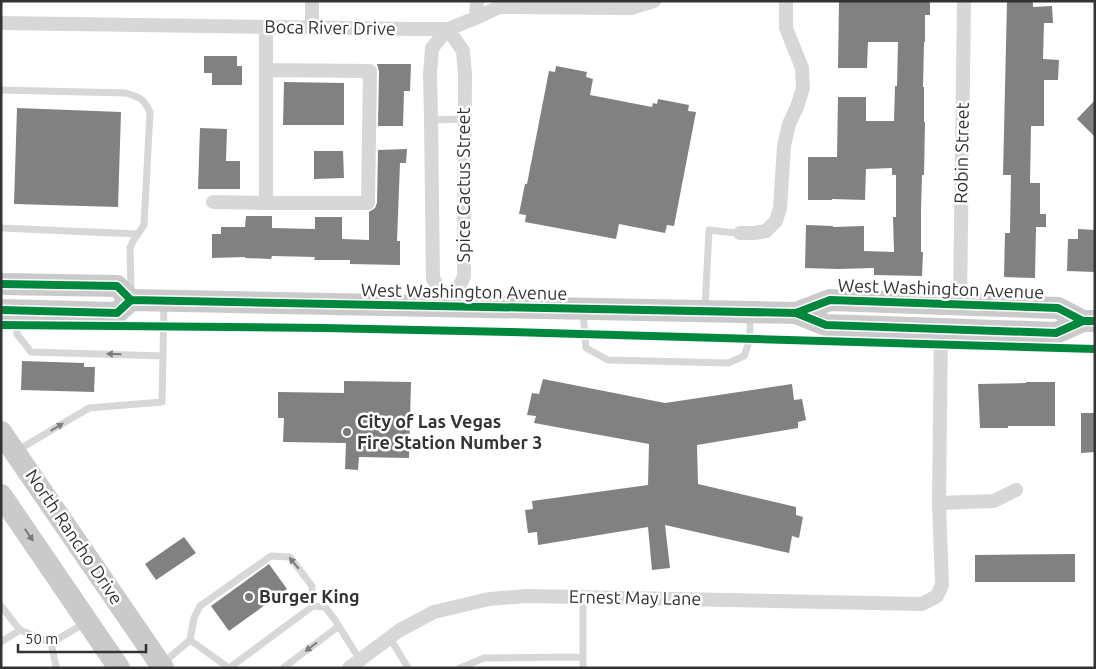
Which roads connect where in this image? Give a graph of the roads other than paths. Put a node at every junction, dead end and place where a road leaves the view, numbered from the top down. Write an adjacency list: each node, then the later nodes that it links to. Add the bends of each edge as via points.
1 (312, 1): 9 (street)
2 (477, 1): 6 (street)
3 (654, 1): 6 (street, Boca River Drive, via 631,8 499,7)
4 (786, 1): 18 (street, via 786,28 802,68 802,88 784,146 780,208 776,221 766,231)
5 (964, 1): 23 (street, Robin Street)
6 (476, 18): 10 (street, Boca River Drive)
7 (1, 23): 8 (street, Boca River Drive)
8 (266, 27): 9 (street, Boca River Drive); 11 (street)
9 (312, 28): 10 (street, Boca River Drive)
10 (448, 29): 13 (street, Spice Cactus Street, via 463,51); 14 (street, Spice Cactus Street, via 432,48)
11 (266, 70): 16 (street); 16 (street, via 370,71 368,203)
12 (1, 90): 19 (lane, via 126,93 140,97 150,112 144,225)
13 (464, 119): 14 (lane); 24 (street, Spice Cactus Street, via 464,276)
14 (431, 120): 24 (street, Spice Cactus Street, via 433,279)
15 (213, 202): 16 (street)
16 (266, 203)
17 (1, 228): 19 (lane)
18 (740, 233): 28 (lane, via 709,230)
19 (137, 234): 21 (lane, via 130,248)
20 (1, 284): 21 (main road, via 118,286)
21 (131, 300): 22 (main road, West Washington Avenue); 27 (main road, via 118,313)
22 (164, 300): 24 (main road, West Washington Avenue); 34 (lane)
23 (960, 304): 25 (main road, West Washington Avenue); 30 (main road, West Washington Avenue, via 830,300); 32 (main road, via 936,315 871,315)
24 (451, 306): 26 (main road, West Washington Avenue)
25 (1058, 308): 31 (main road, West Washington Avenue); 33 (main road, via 1032,318 959,318 944,324)
26 (583, 309): 28 (main road, West Washington Avenue); 29 (lane, via 586,348 608,360 728,363 744,356 750,339)
27 (7, 310): 34 (lane, one-way to 27, via 31,352)
28 (705, 312): 29 (main road, West Washington Avenue)
29 (750, 312): 30 (main road, West Washington Avenue)
30 (796, 313): 32 (main road, West Washington Avenue)
31 (1089, 321): 33 (main road, West Washington Avenue, via 1056,333)
32 (826, 325): 33 (main road, West Washington Avenue)
33 (941, 329): 39 (street)
34 (163, 356): 36 (lane, one-way to 34, via 89,408 162,402)
35 (1, 432): 36 (main road, North Rancho Drive)
36 (15, 451): 52 (main road, North Rancho Drive)
37 (1016, 490): 39 (street, via 994,501)
38 (1, 495): 43 (main road, North Rancho Drive, one-way to 43)
39 (939, 503): 40 (street, Ernest May Lane, via 942,585 937,596 922,604)
40 (583, 597): 46 (street, Ernest May Lane, via 528,596 460,605 434,612); 50 (lane)
41 (1, 606): 45 (lane)
42 (313, 606): 44 (lane, via 325,608); 47 (lane, one-way to 47, via 312,586 290,557 271,556 200,606); 55 (lane)
43 (87, 621): 49 (lane); 54 (main road, North Rancho Drive)
44 (338, 626): 51 (lane); 56 (lane, one-way to 56)
45 (20, 630): 48 (lane); 49 (lane)
46 (390, 638): 51 (street, Ernest May Lane); 57 (lane)
47 (190, 640): 52 (lane); 55 (lane)
48 (1, 642)
49 (51, 643): 53 (lane)
50 (583, 658): 58 (lane, via 484,658); 59 (lane)
51 (355, 664)
52 (162, 666)
53 (55, 668)
54 (119, 668)
55 (229, 668)
56 (283, 668)
57 (408, 668)
58 (460, 668)
59 (583, 668)

